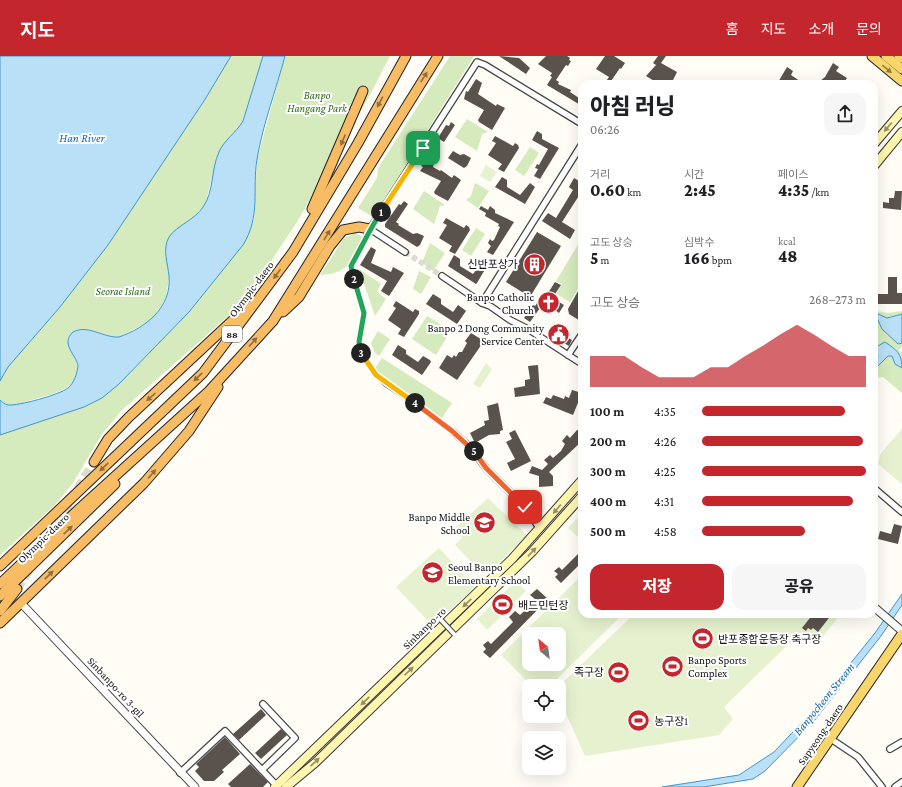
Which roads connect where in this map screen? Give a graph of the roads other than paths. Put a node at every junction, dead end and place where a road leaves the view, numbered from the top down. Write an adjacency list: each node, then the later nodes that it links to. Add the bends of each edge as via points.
1 (406, 56): 9 (highway, Olympic-daero / 88)
2 (411, 56): 9 (highway)
3 (438, 56): 24 (highway, Olympic-daero / 88, one-way to 3)
4 (872, 56): 10 (main road, one-way to 10)
5 (886, 56): 8 (main road)
6 (900, 56): 7 (main road)
7 (902, 58)
8 (902, 69)
9 (392, 79): 20 (highway, Olympic-daero / 88, one-way to 20, via 358,143)
10 (901, 83)
11 (363, 91): 20 (highway, one-way to 20, via 325,184)
12 (902, 111): 15 (main road, one-way to 15)
13 (578, 122): 18 (street, via 478,62)
14 (902, 132): 17 (main road)
15 (878, 139)
16 (578, 150): 23 (street)
17 (878, 161)
18 (370, 229): 19 (street); 24 (highway, via 359,227 343,230 330,246 299,297); 30 (street, via 351,266 364,313 359,342 360,352 376,375 386,384)
19 (405, 252)
20 (289, 258): 22 (highway, Olympic-daero / 88, one-way to 22)
21 (442, 276): 23 (street)
22 (262, 295): 31 (highway, one-way to 31, via 129,417 108,439); 37 (highway, Olympic-daero / 88, one-way to 37, via 203,373)
23 (482, 303): 26 (street)
24 (273, 321): 28 (highway, Olympic-daero / 88, one-way to 24)
25 (578, 340): 26 (street)
26 (568, 355): 27 (street)
27 (578, 361)
28 (235, 362): 29 (highway, Olympic-daero / 88); 41 (highway, one-way to 28, via 144,483 189,431)
29 (188, 411): 38 (highway, Olympic-daero / 88); 40 (highway, Olympic-daero / 88, one-way to 29)
30 (452, 431): 36 (street, via 525,507)
31 (94, 462)
32 (578, 485): 36 (main road, Sinbanpo-ro, one-way to 36)
33 (878, 491): 35 (street)
34 (578, 500): 57 (main road, Sinbanpo-ro, one-way to 34, via 532,552)
35 (902, 512)
36 (540, 529): 55 (main road, Sinbanpo-ro, one-way to 55)
37 (0, 566)
38 (0, 584)
39 (17, 590): 42 (highway)
40 (0, 596)
41 (21, 602): 45 (highway); 53 (street, Sinbanpo-ro 3-gil)
42 (0, 611)
43 (878, 611): 46 (street)
44 (441, 620): 47 (street, bridge)
45 (0, 623)
46 (902, 632): 49 (main road, Sapyeong-daero)
47 (454, 634)
48 (263, 704): 52 (street, via 295,738)
49 (831, 739): 58 (main road, Sapyeong-daero); 59 (street, via 858,757)
50 (902, 742): 51 (street)
51 (890, 749)
52 (262, 770): 53 (street, via 225,731); 55 (street)
53 (180, 773): 56 (street, Sinbanpo-ro 3-gil)
54 (902, 782): 60 (street)
55 (276, 786)
56 (195, 787)
57 (286, 787)
58 (797, 787)
59 (882, 787)
60 (895, 787)

